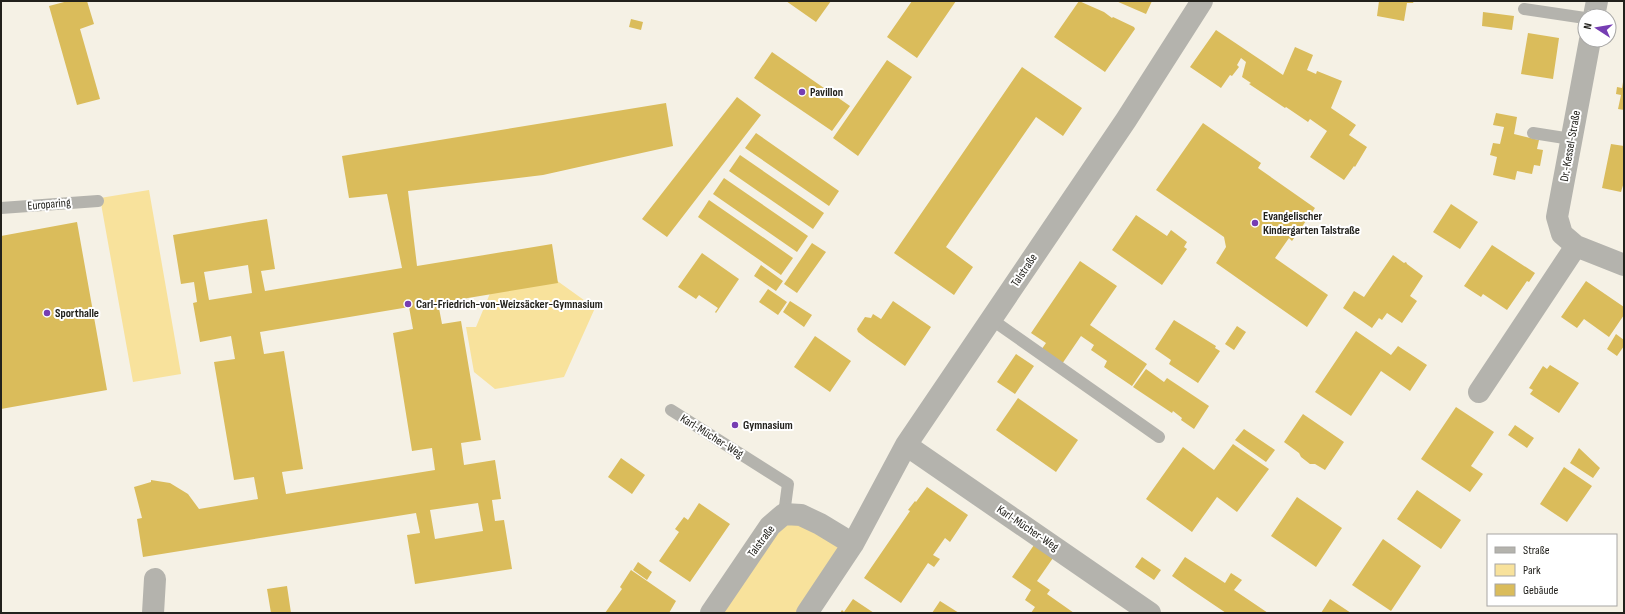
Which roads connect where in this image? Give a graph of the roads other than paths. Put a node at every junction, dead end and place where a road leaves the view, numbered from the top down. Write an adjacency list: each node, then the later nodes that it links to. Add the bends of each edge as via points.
1 (1202, 1): 11 (street, Talstraße, via 1126,120)
2 (1524, 9): 3 (lane)
3 (1577, 17)
4 (1588, 48): 6 (street, Dr.-Kessel-Straße)
5 (1533, 133): 6 (lane)
6 (1571, 139): 9 (street, Dr.-Kessel-Straße, via 1557,217 1562,234)
7 (98, 201): 8 (lane, Europaring)
8 (1, 208)
9 (1576, 246): 10 (street, Dr.-Kessel-Straße); 12 (street)
10 (1624, 265)
11 (991, 319): 14 (lane); 15 (street, Talstraße)
12 (1479, 392)
13 (671, 410): 16 (lane, Karl-Mücher-Weg, via 788,484)
14 (1159, 437)
15 (906, 445): 17 (street, Talstraße); 22 (street, Karl-Mücher-Weg)
16 (784, 514): 17 (street, Talstraße, via 801,515); 20 (street, Talstraße, via 770,526)
17 (853, 544): 21 (street, Talstraße)
18 (155, 579): 19 (street)
19 (153, 613)
20 (711, 613)
21 (807, 613)
22 (1150, 613)

